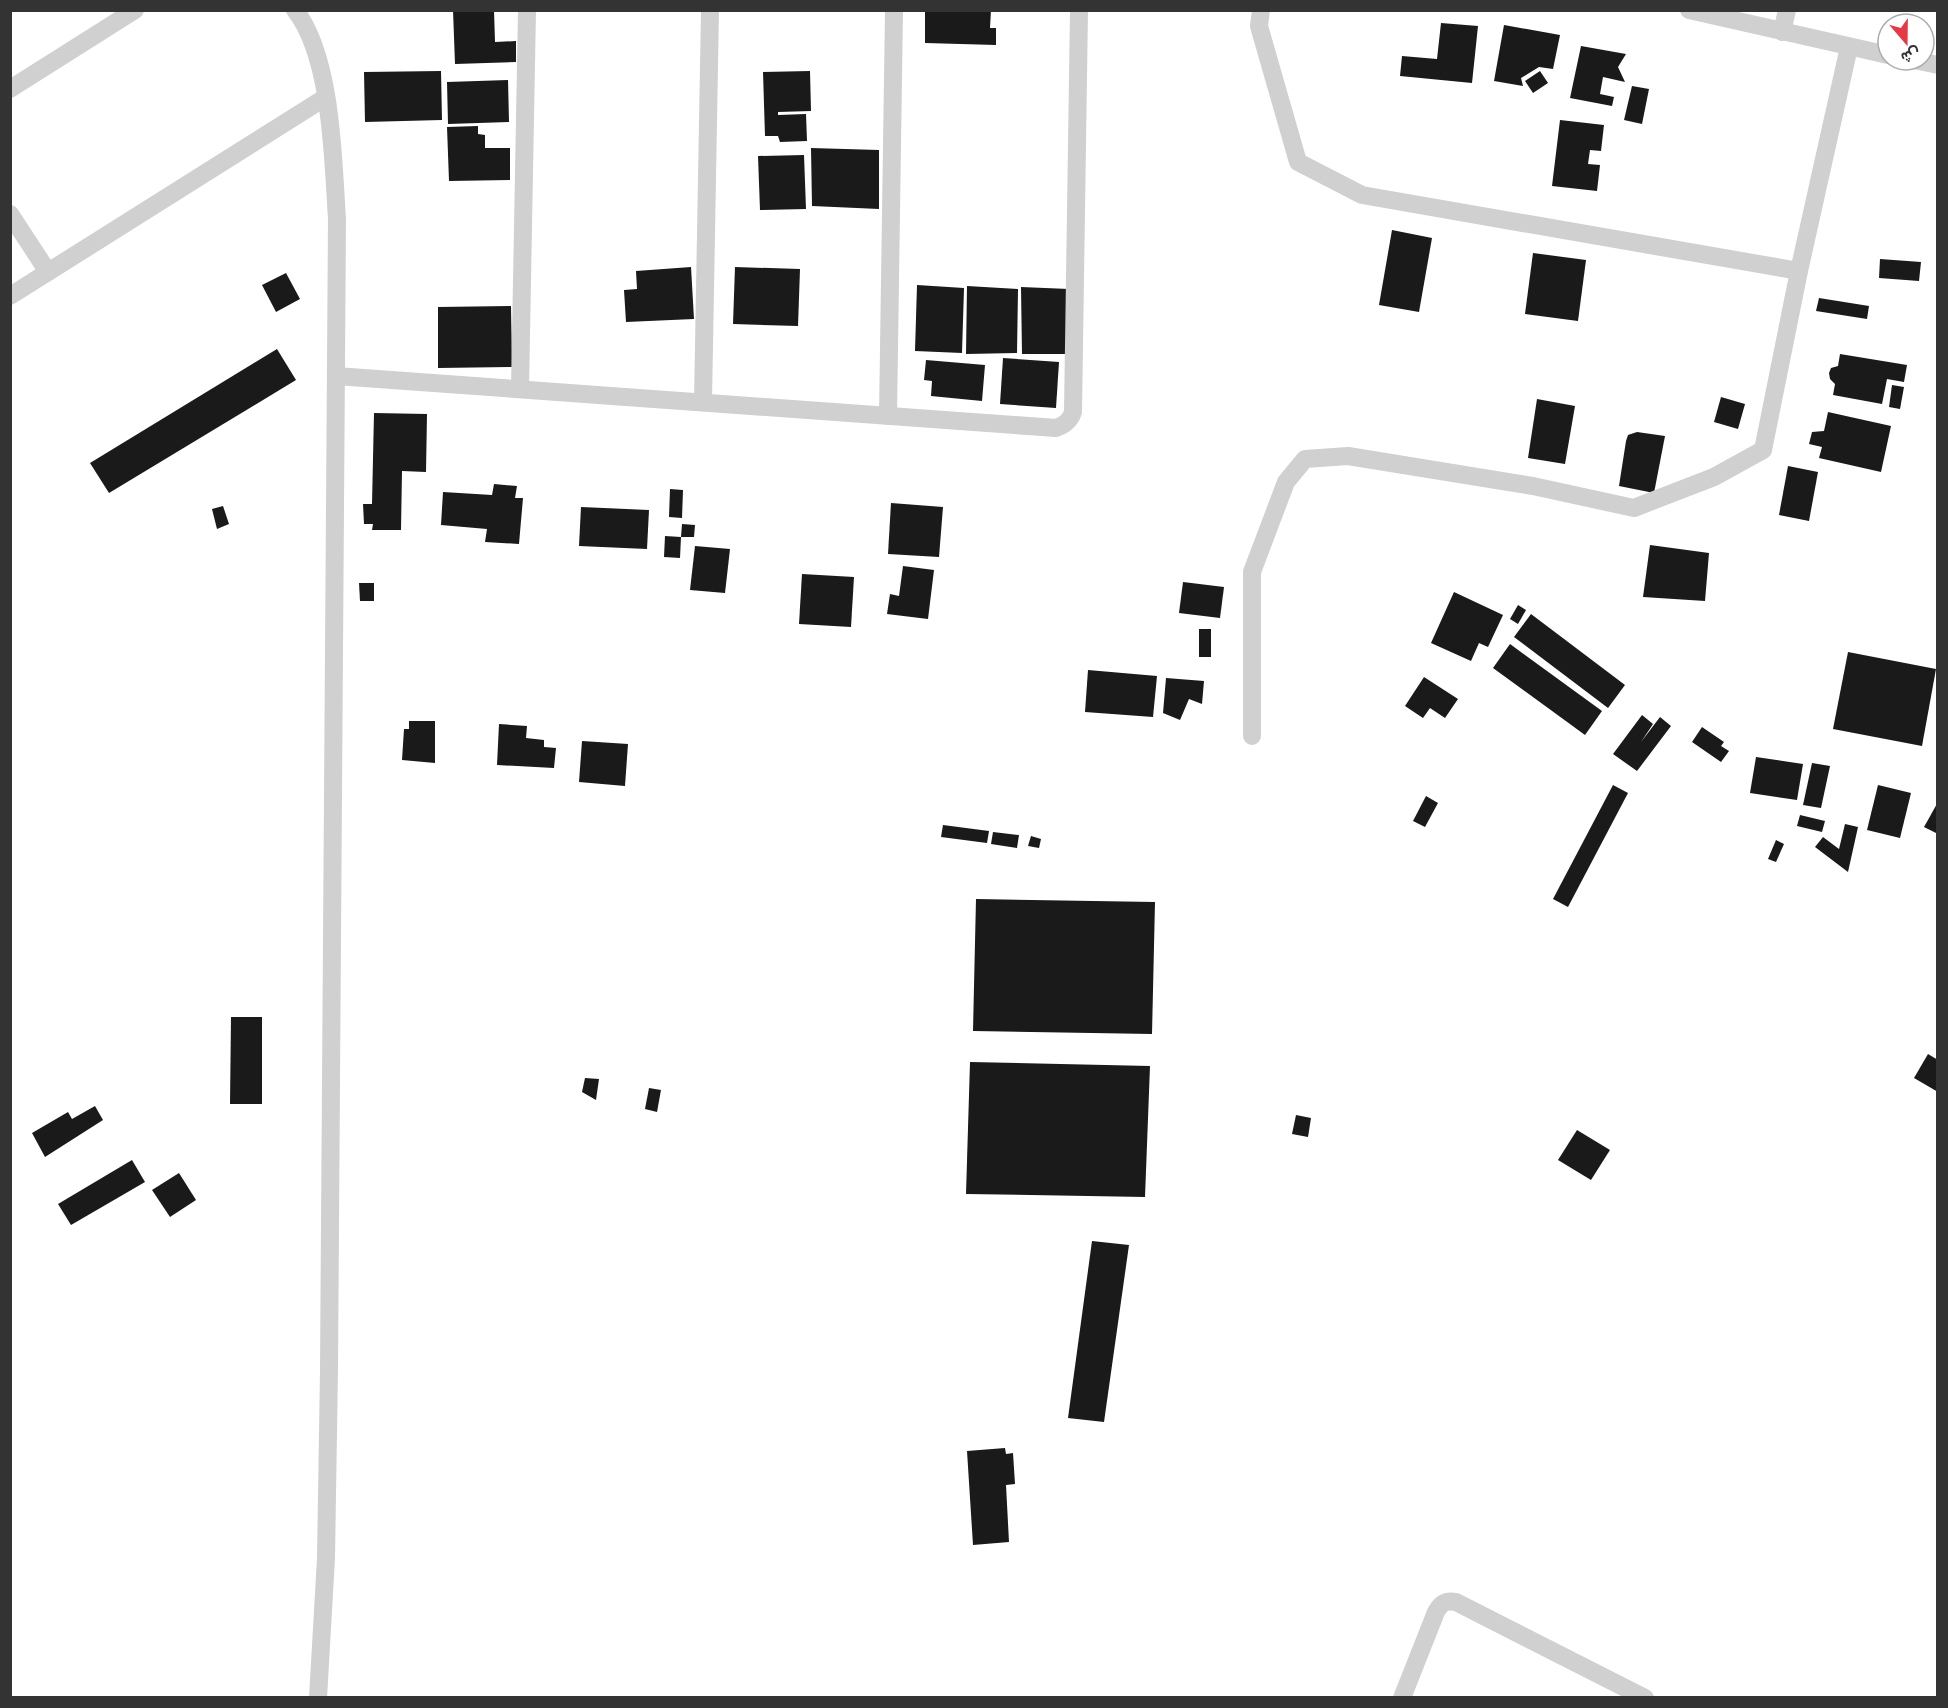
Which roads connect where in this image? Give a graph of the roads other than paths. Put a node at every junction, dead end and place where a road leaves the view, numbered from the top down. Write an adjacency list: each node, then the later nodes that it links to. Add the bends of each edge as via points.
1 (135, 10): 13 (street)
2 (295, 10): 14 (street, via 315,47)
3 (527, 10): 20 (street)
4 (710, 10): 21 (street)
5 (894, 10): 22 (street)
6 (1079, 10): 22 (street, via 1071,417 1056,428)
7 (1261, 10): 17 (street, via 1259,26 1298,162 1362,195)
8 (1689, 10): 10 (street)
9 (1787, 10): 10 (street)
10 (1782, 32): 11 (street)
11 (1850, 47): 12 (street); 17 (street)
12 (1876, 52)
13 (10, 89)
14 (326, 97): 16 (street); 19 (street, via 337,219)
15 (10, 214): 16 (street)
16 (48, 272): 18 (street)
17 (1799, 272): 23 (street, via 1763,450 1674,493 1634,508 1533,486 1348,456 1305,459 1286,482 1252,572)
18 (10, 296)
19 (336, 376): 20 (street); 24 (street, via 326,1558)
20 (520, 389): 21 (street)
21 (703, 402): 22 (street)
22 (888, 416)
23 (1252, 736)
24 (318, 1698)
25 (1402, 1698): 26 (street, via 1439,1606 1451,1601)
26 (1645, 1698)

